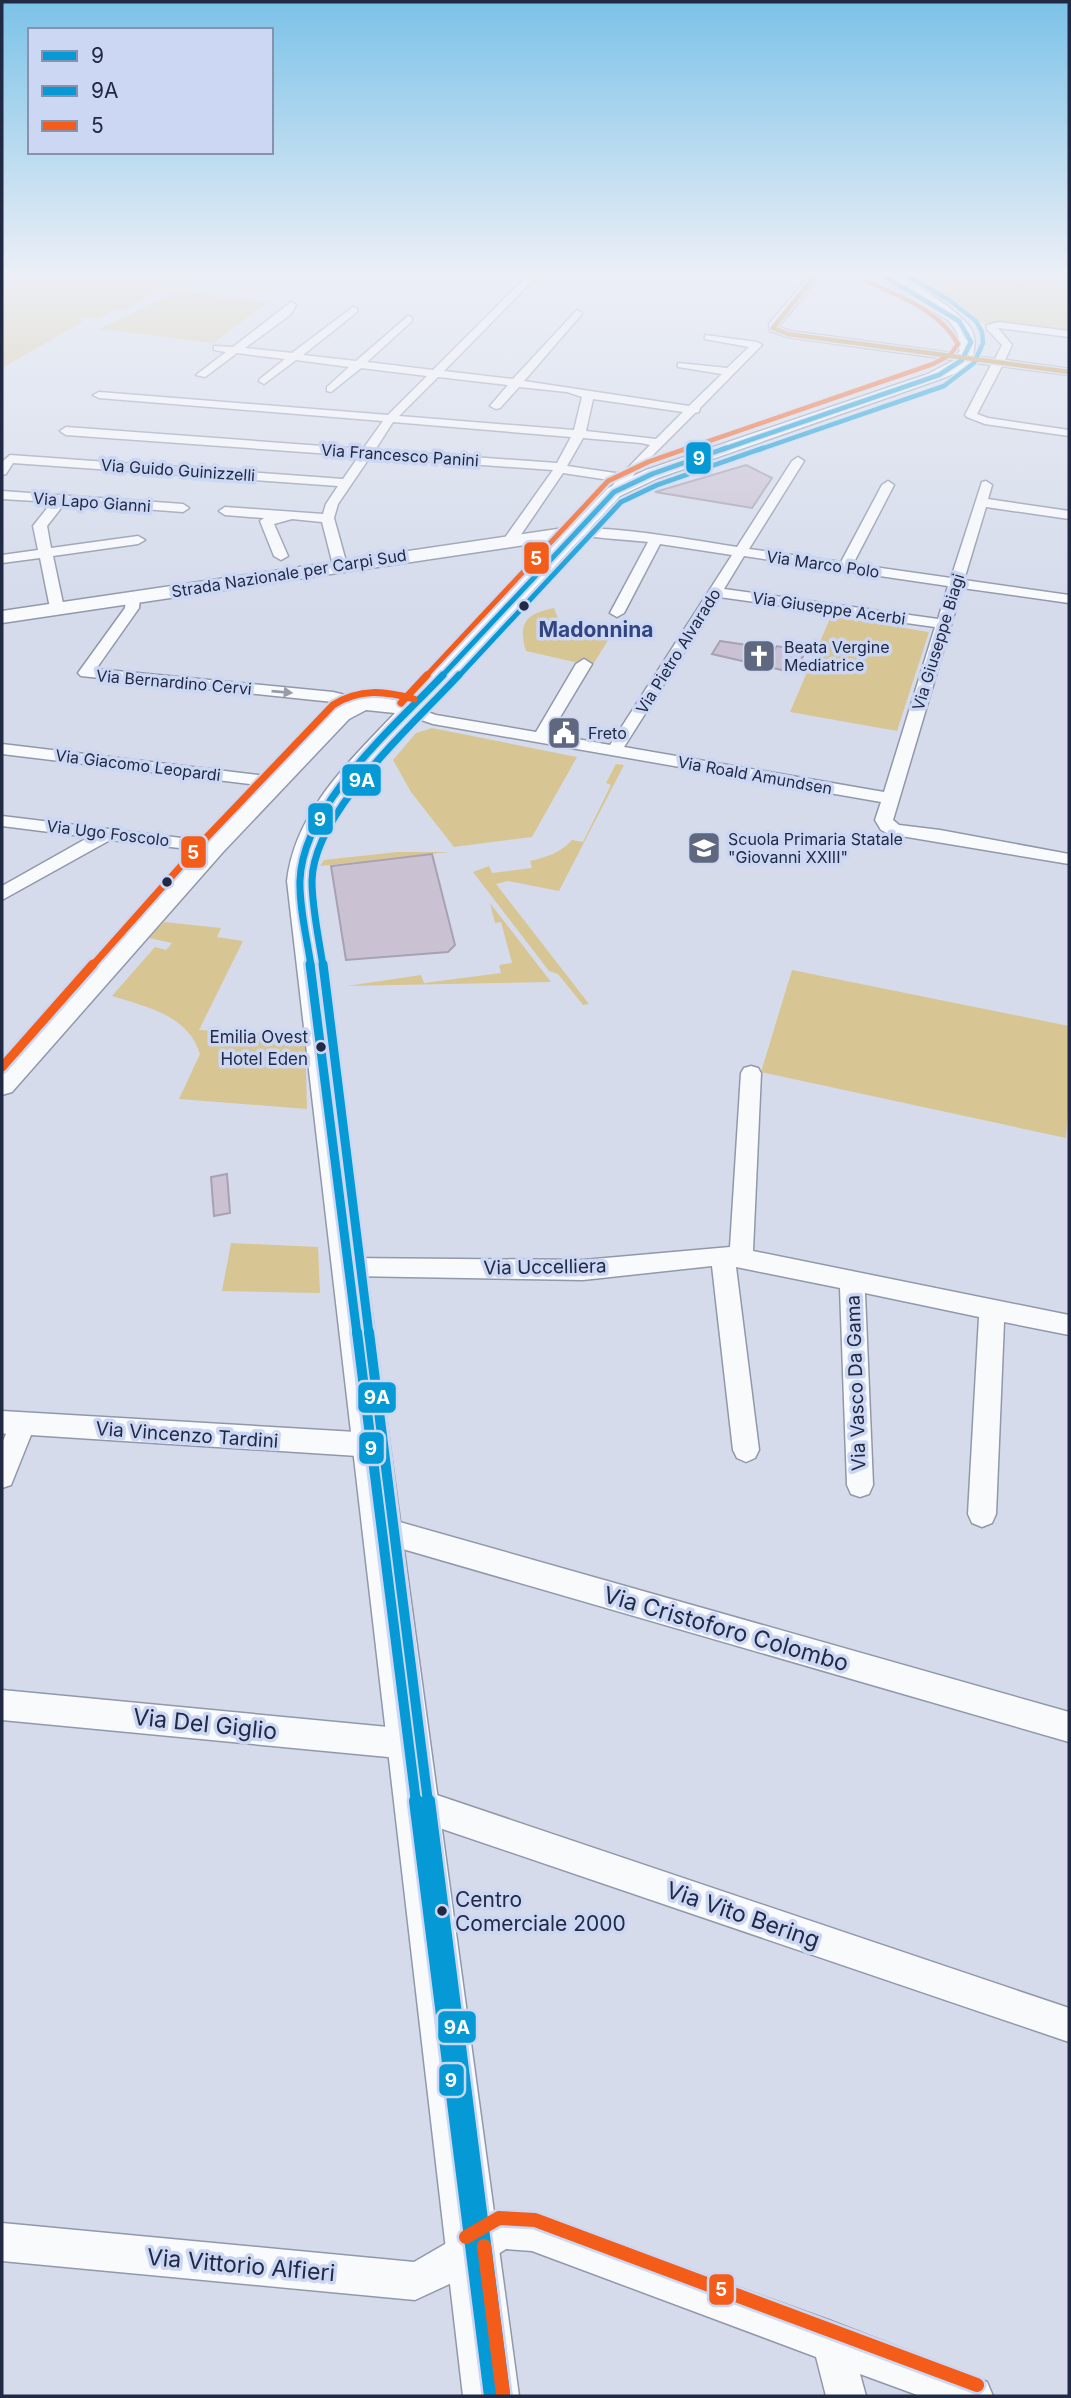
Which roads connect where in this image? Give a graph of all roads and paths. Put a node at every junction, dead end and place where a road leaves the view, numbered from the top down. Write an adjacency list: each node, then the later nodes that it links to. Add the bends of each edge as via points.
1 (338, 383): 7 (street)
2 (424, 383): 12 (street)
3 (516, 383): 9 (street); 10 (street)
4 (721, 383): 11 (street)
5 (919, 383): 21 (main road)
6 (986, 383): 14 (street, via 971,415)
7 (331, 389)
8 (99, 395): 12 (street)
9 (588, 395): 11 (street); 15 (street)
10 (496, 406)
11 (695, 410): 16 (street)
12 (390, 419): 15 (street); 18 (street)
13 (66, 431): 17 (street, Via Francesco Panini)
14 (1069, 433)
15 (579, 435): 16 (street); 22 (street)
16 (659, 443): 21 (street, via 659,456); 24 (street, via 643,463); 26 (street)
17 (160, 453): 19 (street, Via Guido Guinizzelli); 19 (street, Via Francesco Panini); 23 (street, Via Guido Guinizzelli, via 10,459)
18 (368, 453): 19 (street, Via Francesco Panini); 22 (street, Via Francesco Panini); 25 (street)
19 (228, 458): 25 (street, Via Guido Guinizzelli)
20 (798, 461): 41 (street, Via Pietro Alvarado)
21 (677, 465): 24 (main road)
22 (560, 468): 26 (street, Via Francesco Panini); 38 (street)
23 (2, 471)
24 (652, 474): 26 (main road)
25 (347, 482): 36 (street)
26 (619, 485): 37 (main road)
27 (888, 485): 46 (street)
28 (986, 485): 31 (street, Via Giuseppe Biagi)
29 (2, 495): 30 (street, Via Lapo Gianni)
30 (61, 500): 32 (street, Via Lapo Gianni); 42 (street, via 40,526)
31 (981, 502): 34 (street); 47 (street, Via Giuseppe Biagi)
32 (183, 509)
33 (225, 511): 35 (street)
34 (1069, 515)
35 (301, 516): 36 (street); 43 (street, via 266,521)
36 (328, 518): 45 (street)
37 (576, 532): 38 (main road, Strada Nazionale per Carpi Sud); 40 (street, Via Marco Polo); 57 (main road)
38 (511, 539): 45 (main road, Strada Nazionale per Carpi Sud)
39 (138, 540): 42 (street)
40 (656, 540): 41 (street, Via Marco Polo); 52 (street)
41 (740, 552): 46 (street, Via Marco Polo); 48 (street, Via Pietro Alvarado)
42 (46, 553): 44 (street); 51 (street)
43 (281, 556)
44 (2, 559)
45 (340, 565): 49 (main road, Strada Nazionale per Carpi Sud)
46 (845, 567): 47 (street, Via Marco Polo)
47 (956, 583): 50 (street, Via Marco Polo); 54 (street, Via Giuseppe Biagi)
48 (715, 592): 54 (street, Via Giuseppe Acerbi); 60 (street, Via Pietro Alvarado)
49 (133, 597): 51 (main road, Strada Nazionale per Carpi Sud); 56 (street, Via Bernardino Cervi, one-way to 56, via 132,608 86,674 333,697)
50 (1069, 599)
51 (57, 608): 53 (main road, Strada Nazionale per Carpi Sud)
52 (617, 613)
53 (2, 617)
54 (943, 624): 62 (street, Via Giuseppe Biagi)
55 (584, 664): 58 (street)
56 (351, 705): 57 (main road, via 391,704); 61 (main road)
57 (410, 711): 58 (street, Via Roald Amundsen); 71 (main road, via 325,808 309,835 301,863)
58 (540, 738): 60 (street, Via Roald Amundsen)
59 (2, 749): 61 (street, Via Giacomo Leopardi)
60 (615, 749): 62 (street, Via Roald Amundsen)
61 (275, 782): 65 (main road)
62 (889, 798): 66 (street, via 884,820 891,829)
63 (2, 821): 64 (street, Via Ugo Foscolo)
64 (109, 833): 65 (street, Via Ugo Foscolo); 67 (street)
65 (214, 847): 69 (main road)
66 (1069, 859)
67 (2, 894)
68 (751, 1073): 70 (street)
69 (2, 1085)
70 (732, 1257): 71 (street, Via Uccelliera, via 583,1270); 72 (street, Via Uccelliera); 77 (street)
71 (349, 1267): 76 (main road)
72 (852, 1281): 73 (street, Via Uccelliera); 79 (street, Via Vasco Da Gama)
73 (992, 1310): 74 (street, Via Uccelliera); 80 (street)
74 (1069, 1325)
75 (12, 1422): 76 (street, Via Vincenzo Tardini); 78 (street)
76 (373, 1445): 81 (main road)
77 (746, 1450)
78 (2, 1476)
79 (860, 1485)
80 (982, 1514)
81 (382, 1530): 83 (street, Via Cristoforo Colombo); 84 (main road)
82 (2, 1705): 84 (street, Via Del Giglio)
83 (1069, 1727)
84 (409, 1744): 85 (main road)
85 (416, 1804): 86 (street, Via Vito Bering); 88 (main road)
86 (1069, 2025)
87 (2, 2242): 88 (street, Via Vittorio Alfieri, via 415,2281)
88 (472, 2248): 89 (street, Via Vittorio Alfieri, via 502,2230 532,2232); 90 (main road)
89 (831, 2342): 91 (street); 92 (street, Via Vittorio Alfieri)
90 (491, 2396)
91 (846, 2396)
92 (973, 2396)

